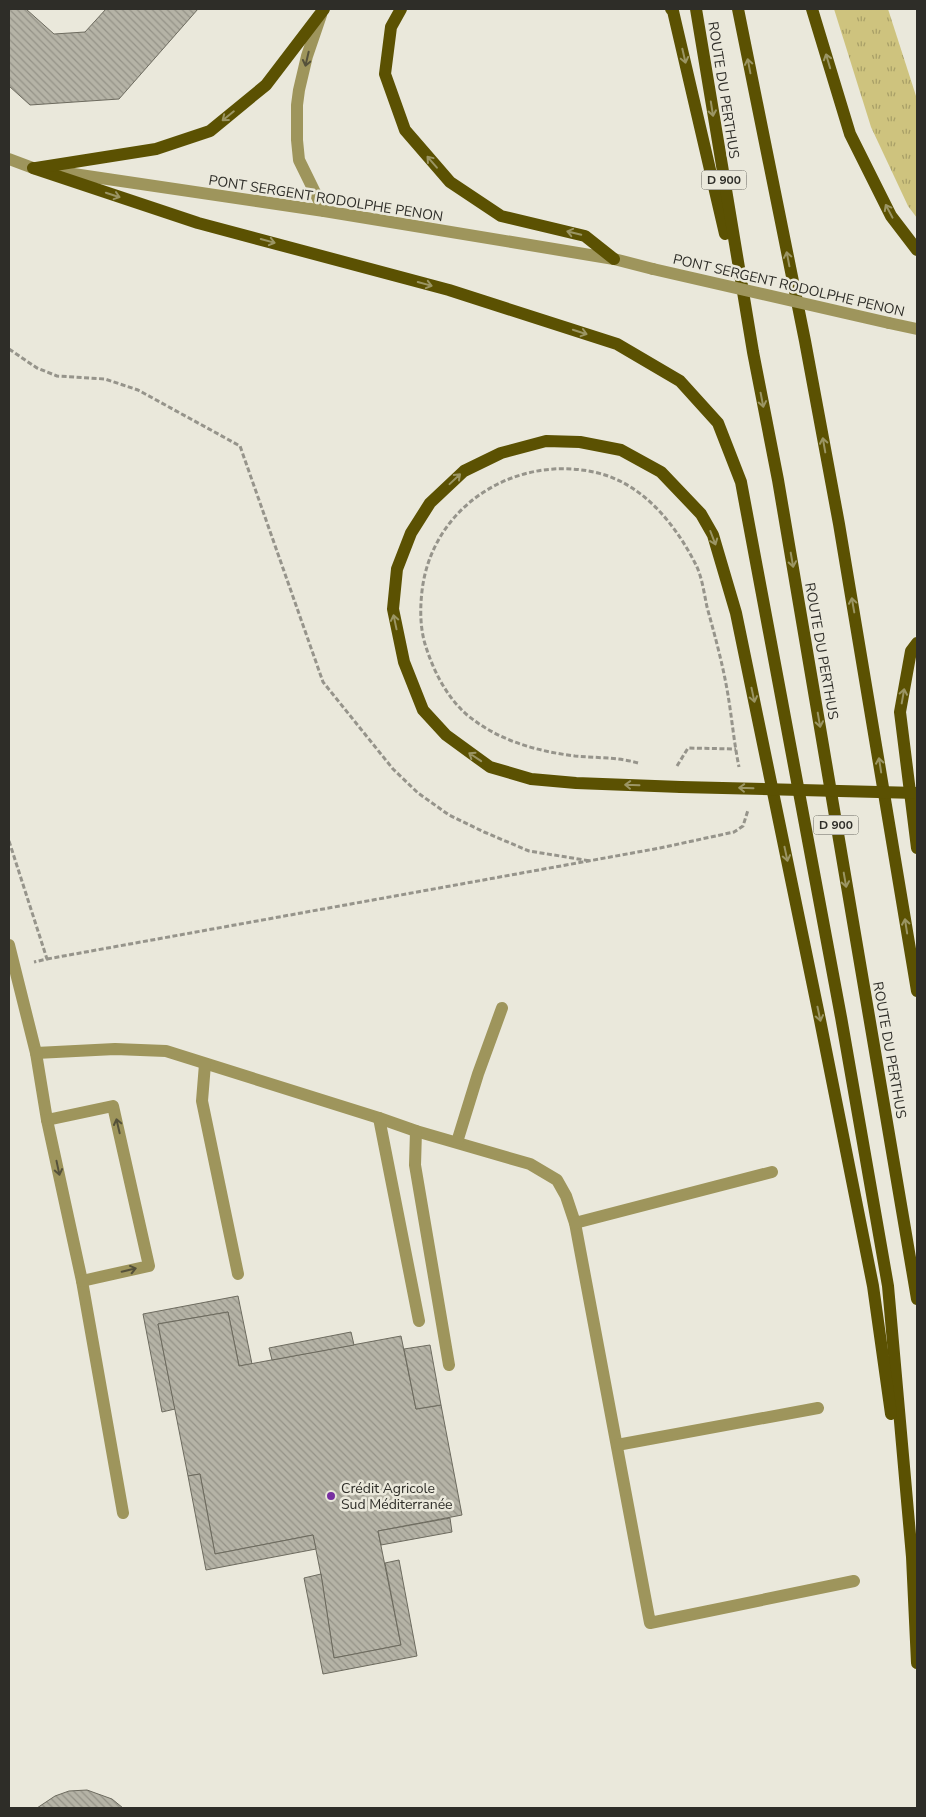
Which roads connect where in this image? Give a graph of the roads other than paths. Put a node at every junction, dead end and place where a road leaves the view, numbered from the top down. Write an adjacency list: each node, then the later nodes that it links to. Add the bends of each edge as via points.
1 (401, 9): 12 (main road, one-way to 1, via 585,236 501,216 450,182 404,130 385,74 391,28)
2 (671, 9): 14 (main road, one-way to 14)
3 (696, 9): 14 (main road, ROUTE DU PERTHUS / D 900, one-way to 14)
4 (738, 9): 19 (main road, ROUTE DU PERTHUS, one-way to 4, via 805,341)
5 (812, 9): 11 (main road, one-way to 5, via 891,216 850,134)
6 (323, 11): 8 (main road, one-way to 8, via 266,86 210,131 156,149); 10 (street, one-way to 10, via 307,56 297,105 299,160)
7 (9, 159): 8 (street, PONT SERGENT RODOLPHE PENON)
8 (33, 168): 9 (street, PONT SERGENT RODOLPHE PENON); 10 (street, PONT SERGENT RODOLPHE PENON); 37 (main road, one-way to 37, via 198,223 449,290 617,344 680,381 718,423 741,482 886,1277)
9 (9, 171)
10 (324, 211): 12 (street, PONT SERGENT RODOLPHE PENON)
11 (917, 250)
12 (614, 260): 13 (street, PONT SERGENT RODOLPHE PENON, bridge)
13 (917, 329)
14 (753, 352): 31 (main road, ROUTE DU PERTHUS / D 900, one-way to 31, via 778,480)
15 (917, 642): 17 (main road, one-way to 15, via 900,712 911,651)
16 (917, 793): 37 (main road, one-way to 37, bridge, via 681,787 576,783 531,779 490,767 446,735 423,710 404,662 393,608 397,569 411,533 430,503 464,471 501,453 546,441 580,442 621,450 661,472 701,514 713,535 736,613 873,1286)
17 (917, 848)
18 (9, 945): 21 (street)
19 (917, 991)
20 (502, 1008): 26 (street)
21 (36, 1054): 22 (street, via 115,1049 166,1052); 24 (street)
22 (205, 1064): 23 (street); 29 (street, via 202,1101)
23 (379, 1118): 25 (street); 32 (street)
24 (48, 1120): 30 (street, one-way to 30); 30 (street, one-way to 24, via 149,1266 113,1106)
25 (416, 1131): 26 (street); 33 (street, via 415,1165)
26 (457, 1142): 28 (street, via 530,1164 556,1180 566,1196)
27 (772, 1172): 28 (street)
28 (575, 1223): 35 (street)
29 (238, 1274)
30 (82, 1280): 36 (street)
31 (917, 1299)
32 (419, 1321)
33 (449, 1365)
34 (818, 1408): 35 (street)
35 (617, 1446): 38 (street, via 650,1623)
36 (123, 1513)
37 (912, 1557): 39 (main road)
38 (854, 1581)
39 (917, 1663)

